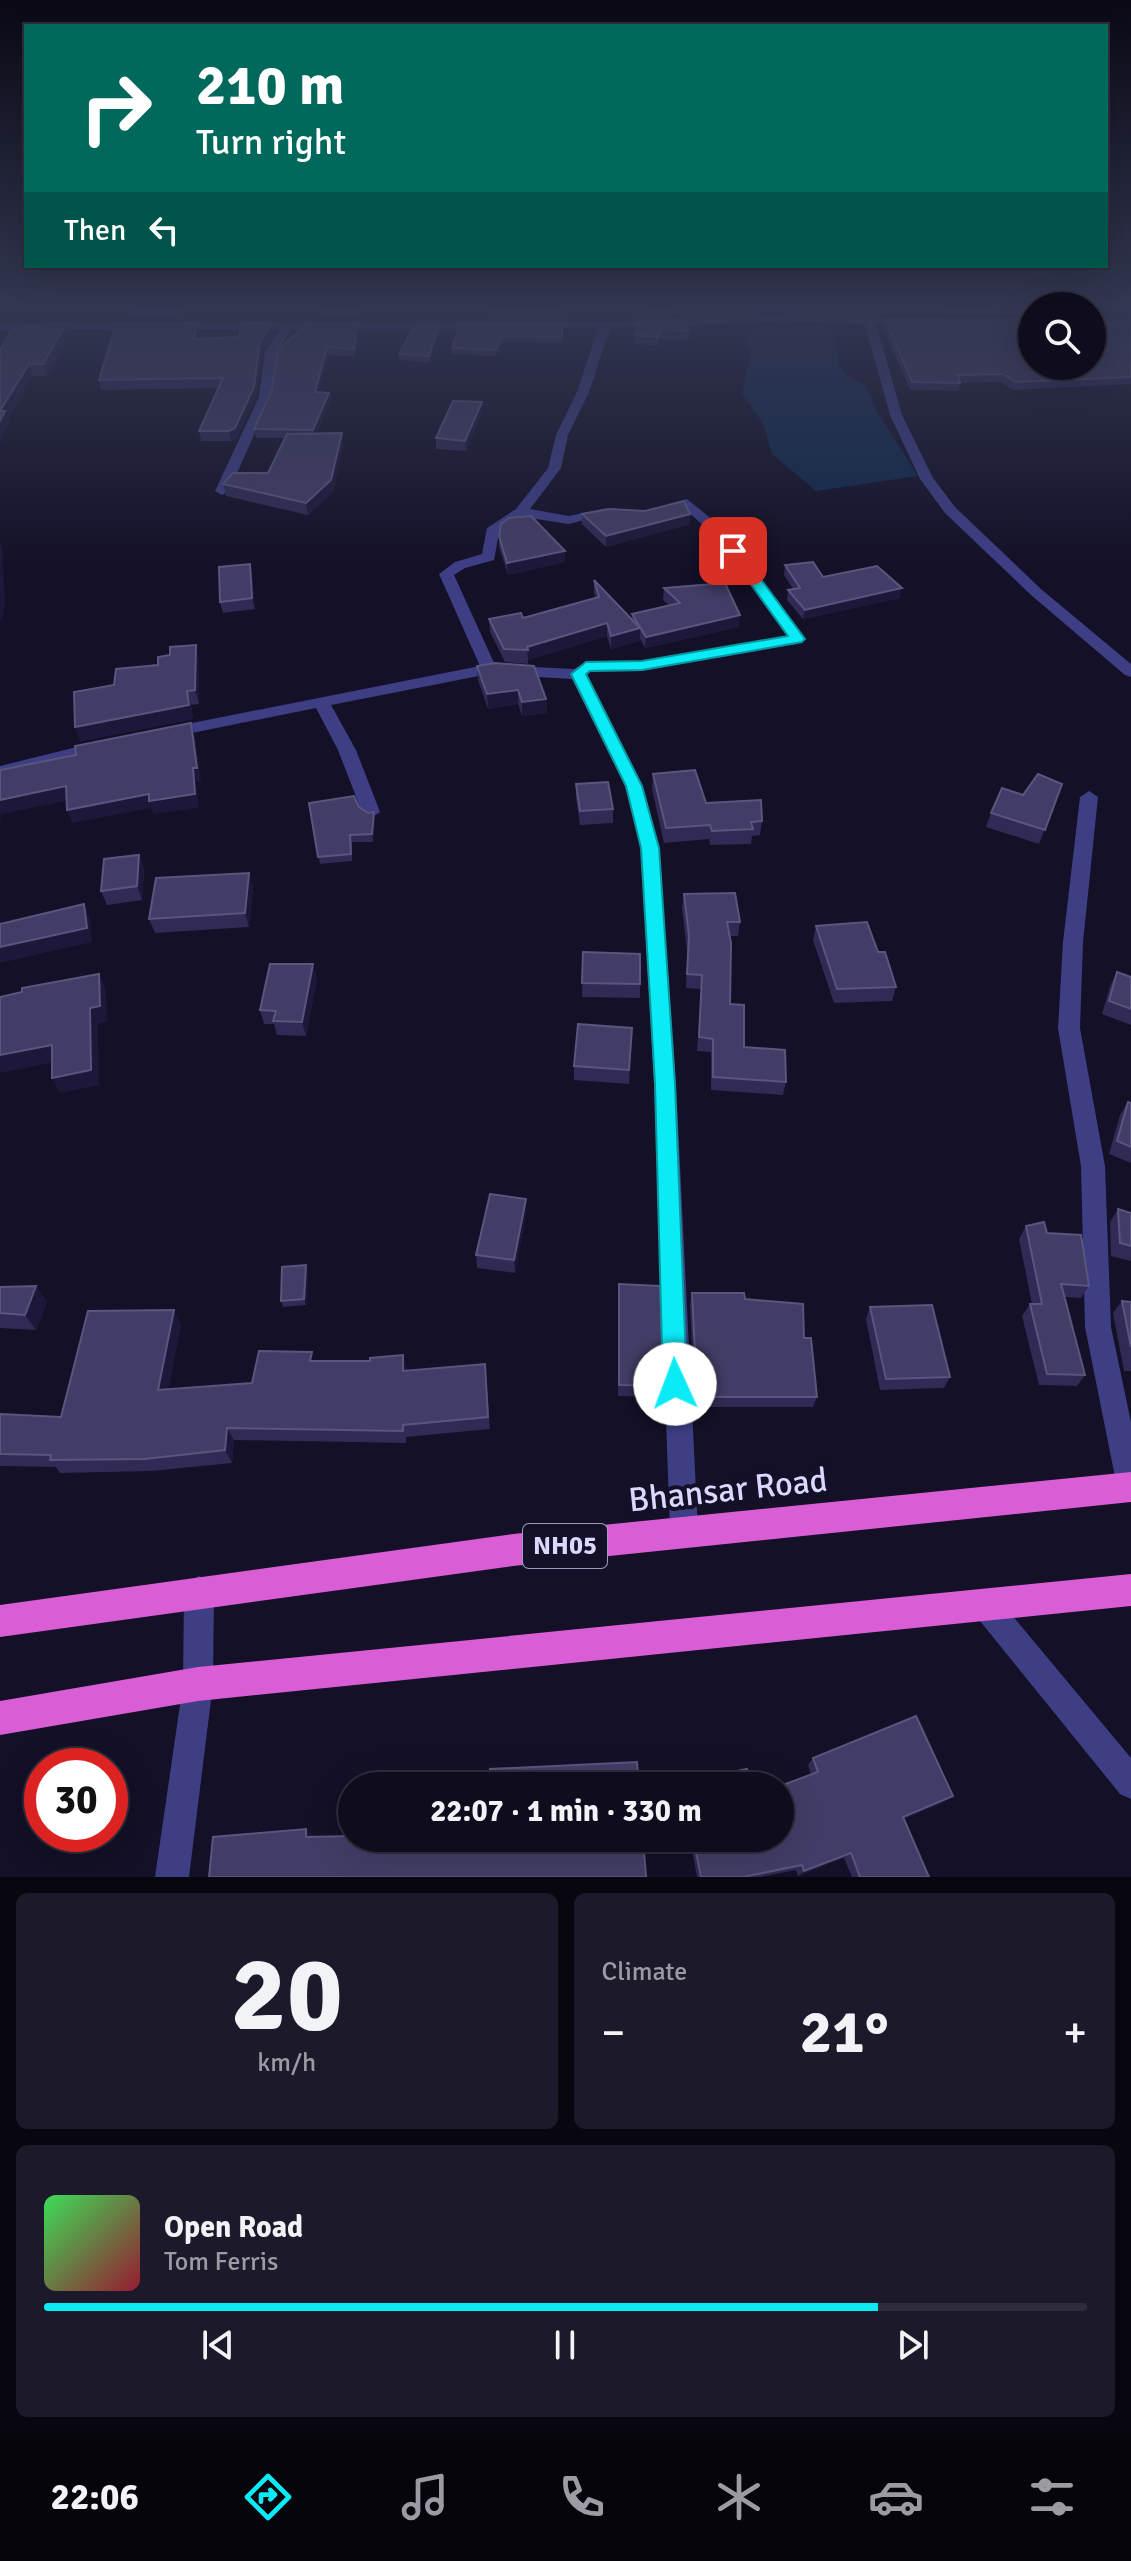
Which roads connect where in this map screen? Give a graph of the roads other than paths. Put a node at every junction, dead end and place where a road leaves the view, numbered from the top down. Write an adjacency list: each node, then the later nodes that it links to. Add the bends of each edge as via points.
1 (264, 394): 4 (street)
2 (582, 394): 5 (street, via 562,435 554,468)
3 (890, 394): 9 (street, via 927,479 942,500 1036,592)
4 (222, 491)
5 (521, 512): 6 (street, via 569,520); 8 (street, via 492,531 489,557 446,574)
6 (619, 513)
7 (644, 514): 10 (street, via 687,503 720,533 797,639 642,666 586,667)
8 (489, 669): 10 (street); 11 (street)
9 (1131, 672)
10 (578, 674): 18 (street, via 634,786 650,848)
11 (321, 702): 12 (street); 16 (street)
12 (149, 736)
13 (118, 743): 14 (street)
14 (0, 772)
15 (1089, 797): 17 (street, via 1069,1028 1093,1166 1098,1327)
16 (371, 812)
17 (1131, 1487): 18 (highway, Bhansar Road / NH05)
18 (684, 1531): 20 (highway, Bhansar Road / NH05)
19 (1131, 1590): 21 (highway)
20 (199, 1591): 22 (highway, Bhansar Road / NH05); 23 (street)
21 (986, 1606): 23 (highway); 25 (street)
22 (0, 1621)
23 (198, 1684): 24 (highway); 26 (street)
24 (0, 1718)
25 (1131, 1783)
26 (172, 1877)

